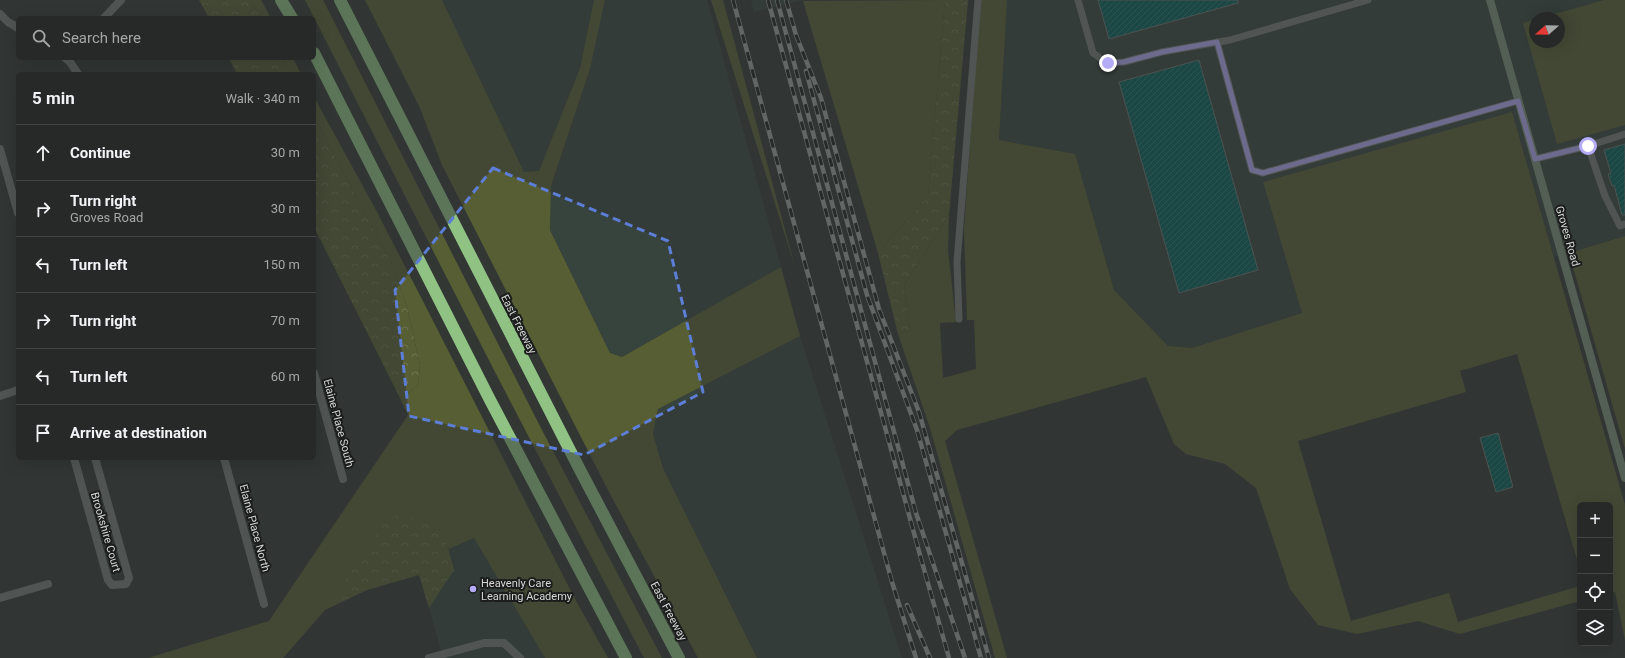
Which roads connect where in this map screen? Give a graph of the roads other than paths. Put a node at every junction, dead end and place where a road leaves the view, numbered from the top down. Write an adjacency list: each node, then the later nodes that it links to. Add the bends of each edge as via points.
1 (121, 0): 10 (street)
2 (281, 0): 11 (highway)
3 (287, 0): 12 (highway)
4 (340, 0): 42 (highway, East Freeway, via 575,461)
5 (978, 0): 27 (lane, via 957,262)
6 (1078, 0): 14 (lane, via 1093,53 1108,63 1124,62)
7 (1368, 0): 14 (lane)
8 (1490, 0): 19 (street, Groves Road)
9 (0, 14): 13 (street)
10 (106, 16)
11 (291, 16)
12 (295, 16)
13 (16, 27)
14 (1217, 42): 19 (lane, via 1252,170 1263,173)
15 (316, 57): 20 (highway)
16 (68, 60): 18 (street)
17 (315, 60): 20 (highway)
18 (76, 72)
19 (1518, 101): 24 (street, Groves Road)
20 (339, 102): 41 (highway)
21 (1625, 134): 22 (lane)
22 (1588, 146): 24 (lane); 26 (lane, via 1605,196 1620,226)
23 (0, 149): 25 (street)
24 (1535, 159): 34 (street, Groves Road)
25 (16, 206)
26 (1625, 224)
27 (959, 319)
28 (316, 379): 35 (street, Elaine Place South)
29 (16, 391): 30 (street)
30 (0, 396)
31 (75, 460): 32 (street, Brookshire Court, via 108,580 112,585 126,584 130,578)
32 (96, 460)
33 (225, 460): 38 (street, Elaine Place North)
34 (1625, 478)
35 (343, 479)
36 (48, 584): 37 (street)
37 (0, 598)
38 (264, 604)
39 (429, 658): 40 (street, via 484,643 504,643)
40 (520, 658)
41 (626, 658)
42 (679, 658)

